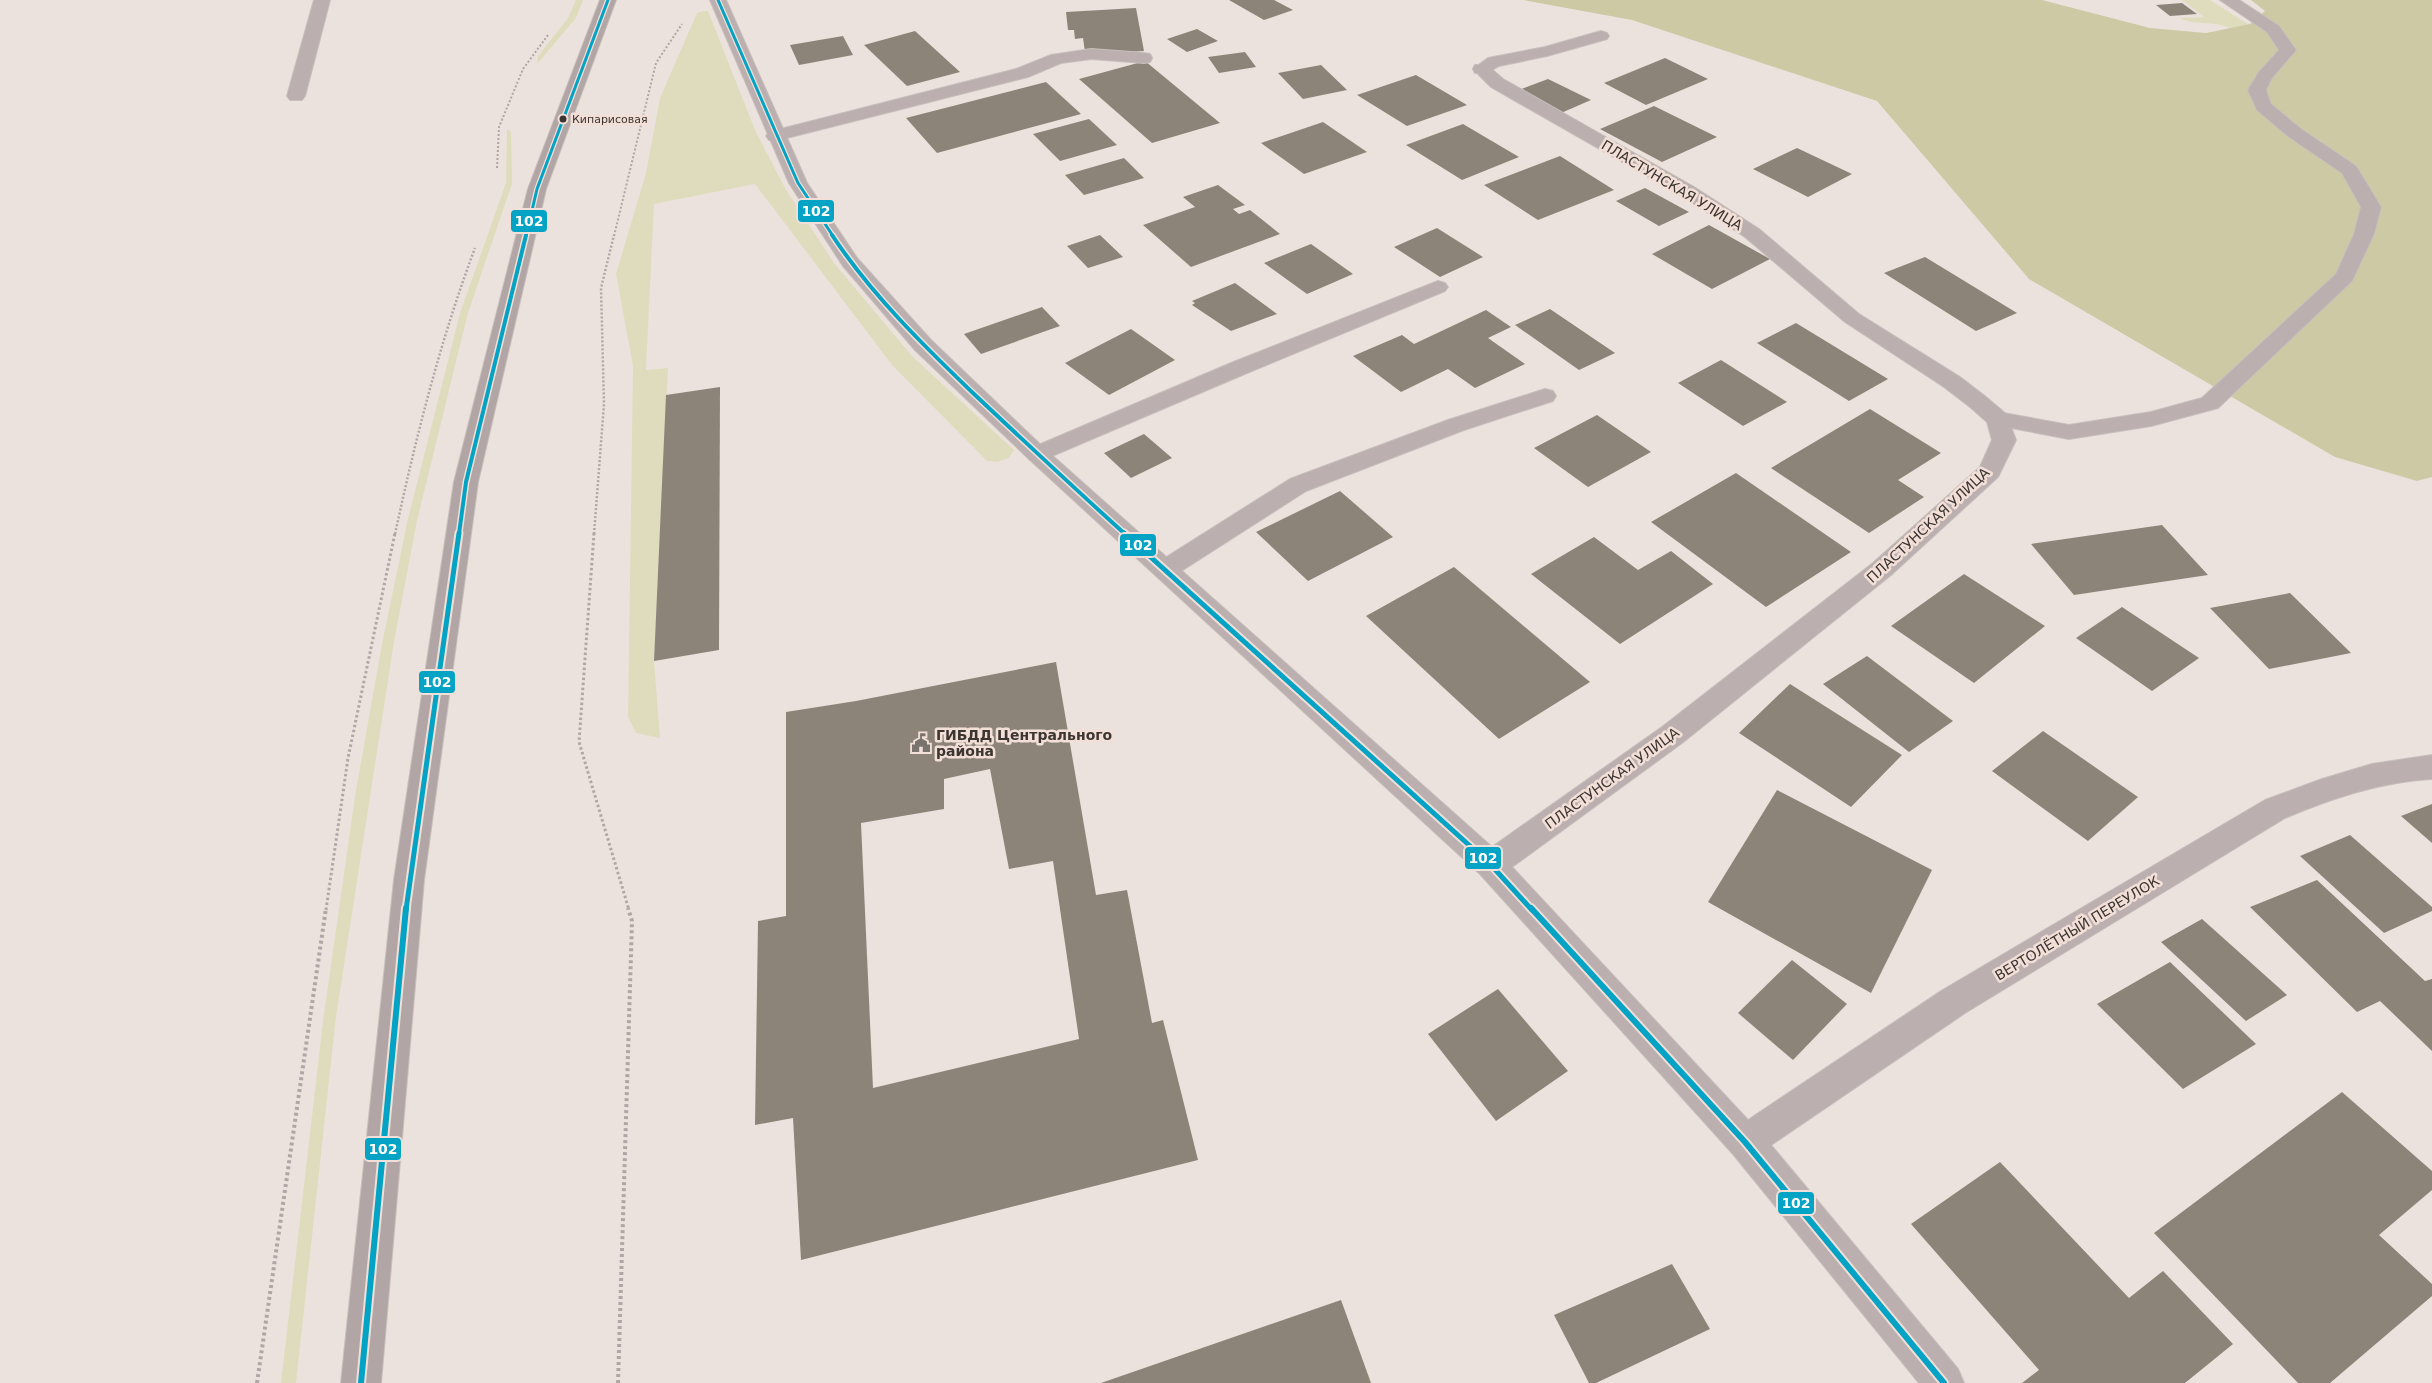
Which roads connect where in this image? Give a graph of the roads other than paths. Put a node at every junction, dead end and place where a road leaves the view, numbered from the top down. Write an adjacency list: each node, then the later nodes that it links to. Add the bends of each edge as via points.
1 (322, 0): 7 (street)
2 (608, 0): 17 (main road, via 537,189 466,482 409,880)
3 (718, 0): 8 (street)
4 (2228, 0): 11 (street, via 2273,29 2288,50 2257,90 2263,106 2295,133 2349,170 2371,207 2346,277 2210,403 2151,420 2069,432)
5 (1600, 36): 11 (street, ПЛАСТУНСКАЯ УЛИЦА, via 1494,62 1481,69 1497,83 1687,190 1752,233 1852,318 1952,382)
6 (1144, 58): 8 (street, via 1091,54 1056,59 1022,73)
7 (296, 96)
8 (775, 136): 12 (street, via 798,183 850,262 923,345)
9 (1438, 287): 12 (street)
10 (1545, 396): 13 (street, via 1456,425 1298,485)
11 (1998, 420): 15 (street, ПЛАСТУНСКАЯ УЛИЦА, via 2004,440 1990,471 1882,569 1672,736)
12 (1037, 454): 13 (street)
13 (1166, 569): 15 (street)
14 (2432, 767): 16 (street, ВЕРТОЛЁТНЫЙ ПЕРЕУЛОК, via 2417,767 2332,785 2275,810 1953,1002)
15 (1491, 866): 16 (street)
16 (1745, 1142): 18 (street)
17 (361, 1383)
18 (1944, 1383)

